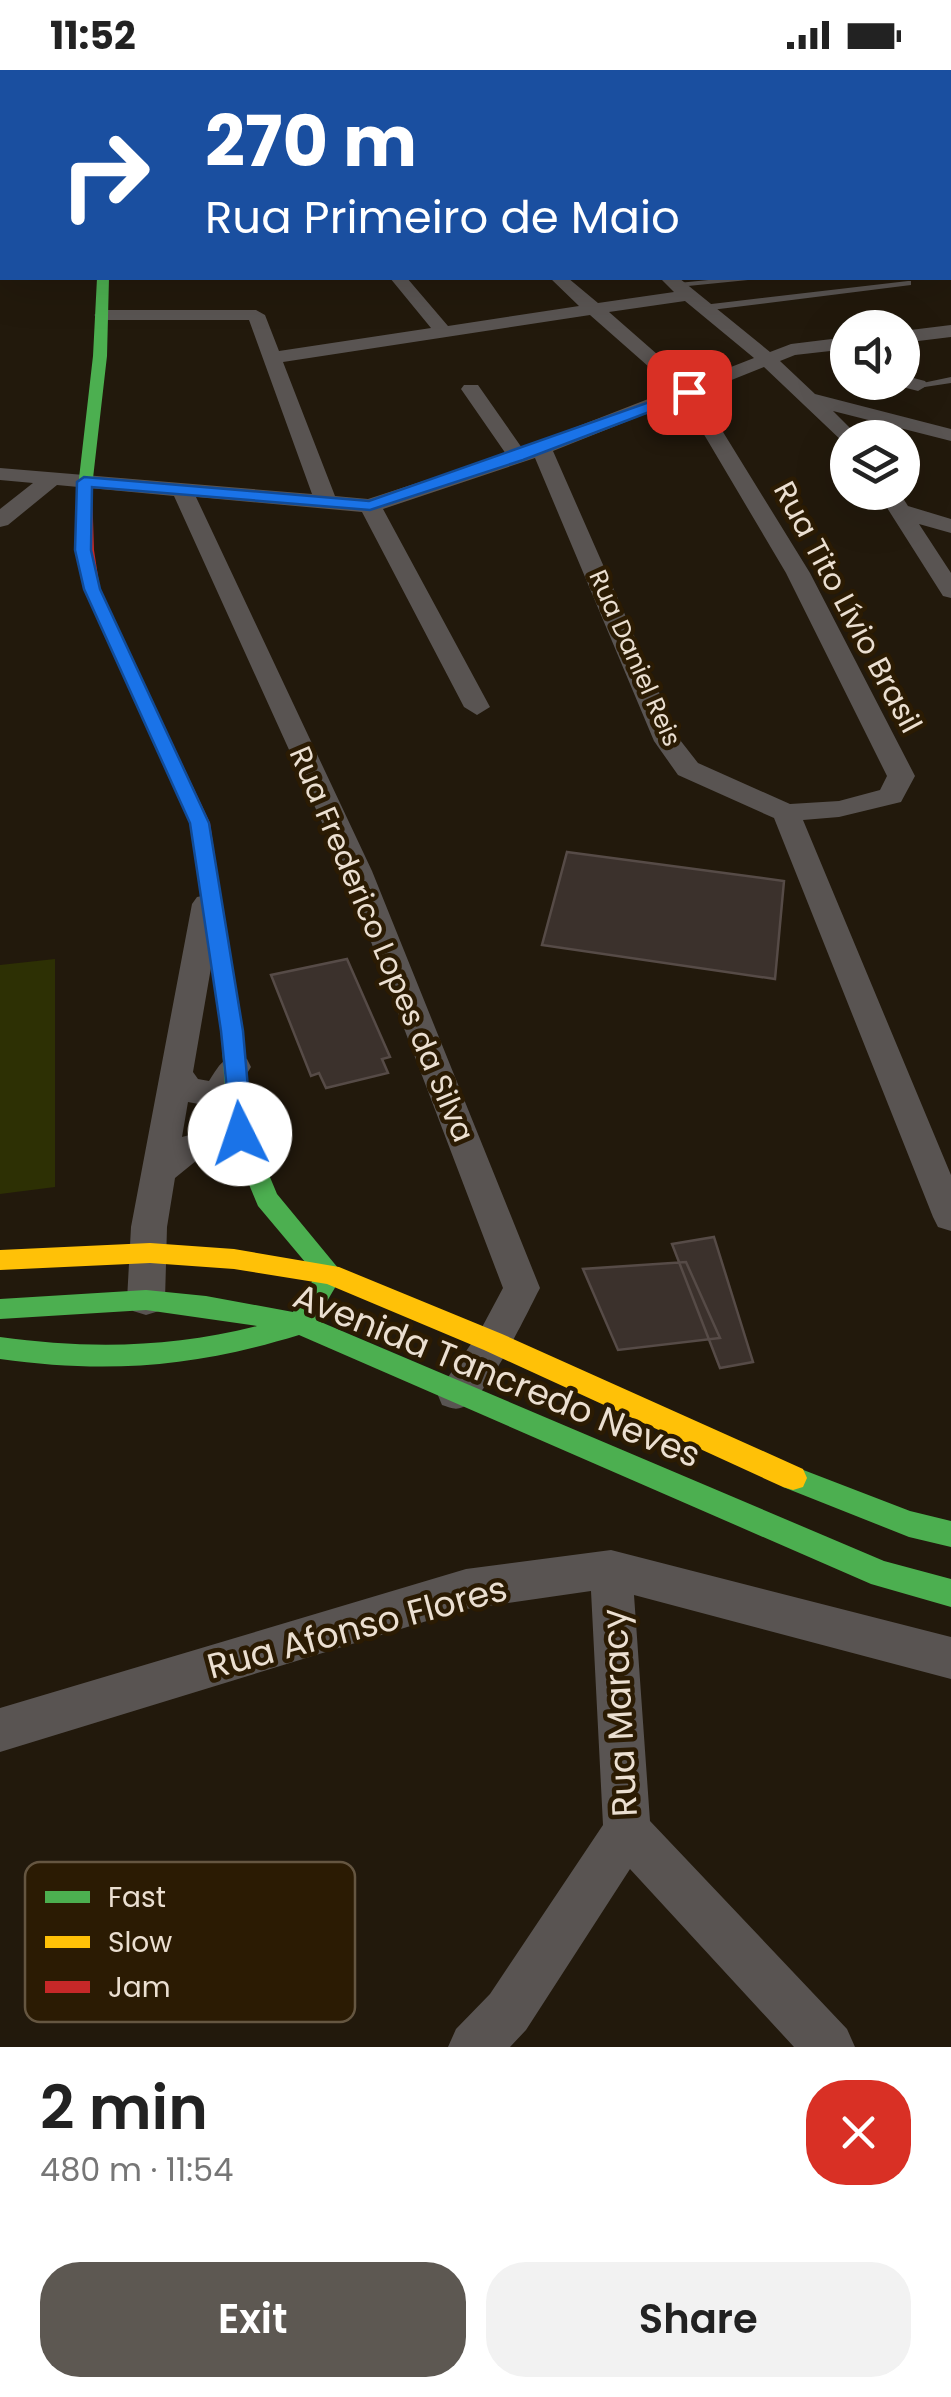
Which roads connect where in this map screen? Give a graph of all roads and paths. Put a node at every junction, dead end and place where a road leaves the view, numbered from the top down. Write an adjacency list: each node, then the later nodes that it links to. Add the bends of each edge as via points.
1 (103, 280): 8 (street)
2 (400, 280): 9 (street)
3 (560, 280): 7 (street, Rua Tito Lívio Brasil)
4 (738, 280): 6 (lane)
5 (908, 284): 6 (lane)
6 (684, 291): 7 (street); 15 (street)
7 (590, 309): 9 (street); 20 (street, Rua Tito Lívio Brasil)
8 (104, 315): 14 (street, via 256,315); 27 (street)
9 (443, 331): 14 (street)
10 (951, 332): 11 (street)
11 (920, 335)
12 (830, 346): 13 (street)
13 (791, 350): 15 (street); 16 (street)
14 (270, 358): 29 (street)
15 (767, 359): 20 (street); 21 (street)
16 (830, 361)
17 (951, 380): 18 (lane)
18 (920, 382)
19 (471, 389): 24 (street, Rua Daniel Reis)
20 (689, 392): 24 (street); 37 (street, Rua Tito Lívio Brasil, via 798,574 900,776 891,796 868,804)
21 (806, 398): 22 (street); 23 (street)
22 (830, 420)
23 (951, 435)
24 (530, 452): 30 (street); 37 (street, Rua Daniel Reis, via 667,741 688,769)
25 (0, 474): 26 (street)
26 (52, 479): 27 (street); 33 (street)
27 (84, 482): 28 (street); 38 (street, via 83,550 92,589 200,823)
28 (182, 490): 29 (street); 50 (street, Rua Frederico Lopes da Silva, via 358,871 522,1288)
29 (326, 502): 30 (street)
30 (370, 506): 36 (street)
31 (899, 510): 35 (street)
32 (913, 510): 34 (street)
33 (0, 520)
34 (951, 526)
35 (951, 591)
36 (477, 707)
37 (786, 814): 43 (street)
38 (211, 885): 39 (street); 40 (street)
39 (235, 1067): 40 (street, via 219,1091 204,1095 188,1091); 41 (street, via 240,1134)
40 (176, 1069): 42 (street)
41 (252, 1162): 42 (street, via 206,1142 173,1156); 46 (street, via 267,1199)
42 (158, 1174): 44 (street)
43 (951, 1217)
44 (150, 1253): 45 (street, Avenida Tancredo Neves); 46 (street, Avenida Tancredo Neves); 47 (street)
45 (0, 1260)
46 (330, 1274): 49 (street); 50 (street, Avenida Tancredo Neves)
47 (146, 1300): 48 (street, Avenida Tancredo Neves); 49 (street, Avenida Tancredo Neves)
48 (0, 1309)
49 (300, 1324): 52 (street, via 176,1356); 54 (street, Avenida Tancredo Neves)
50 (493, 1342): 54 (street, Rua Frederico Lopes da Silva); 55 (street, Avenida Tancredo Neves, via 771,1469 908,1524)
51 (0, 1348): 52 (street)
52 (42, 1355): 53 (street)
53 (0, 1366)
54 (456, 1393): 57 (street, Avenida Tancredo Neves, via 882,1574)
55 (951, 1534)
56 (611, 1569): 58 (street, Rua Afonso Flores); 59 (street, Rua Afonso Flores, via 466,1589); 60 (street, Rua Maracy)
57 (951, 1593)
58 (951, 1658)
59 (0, 1730)
60 (627, 1830): 61 (street, Rua Maracy, via 508,2012); 62 (street)
61 (474, 2047)
62 (829, 2047)

